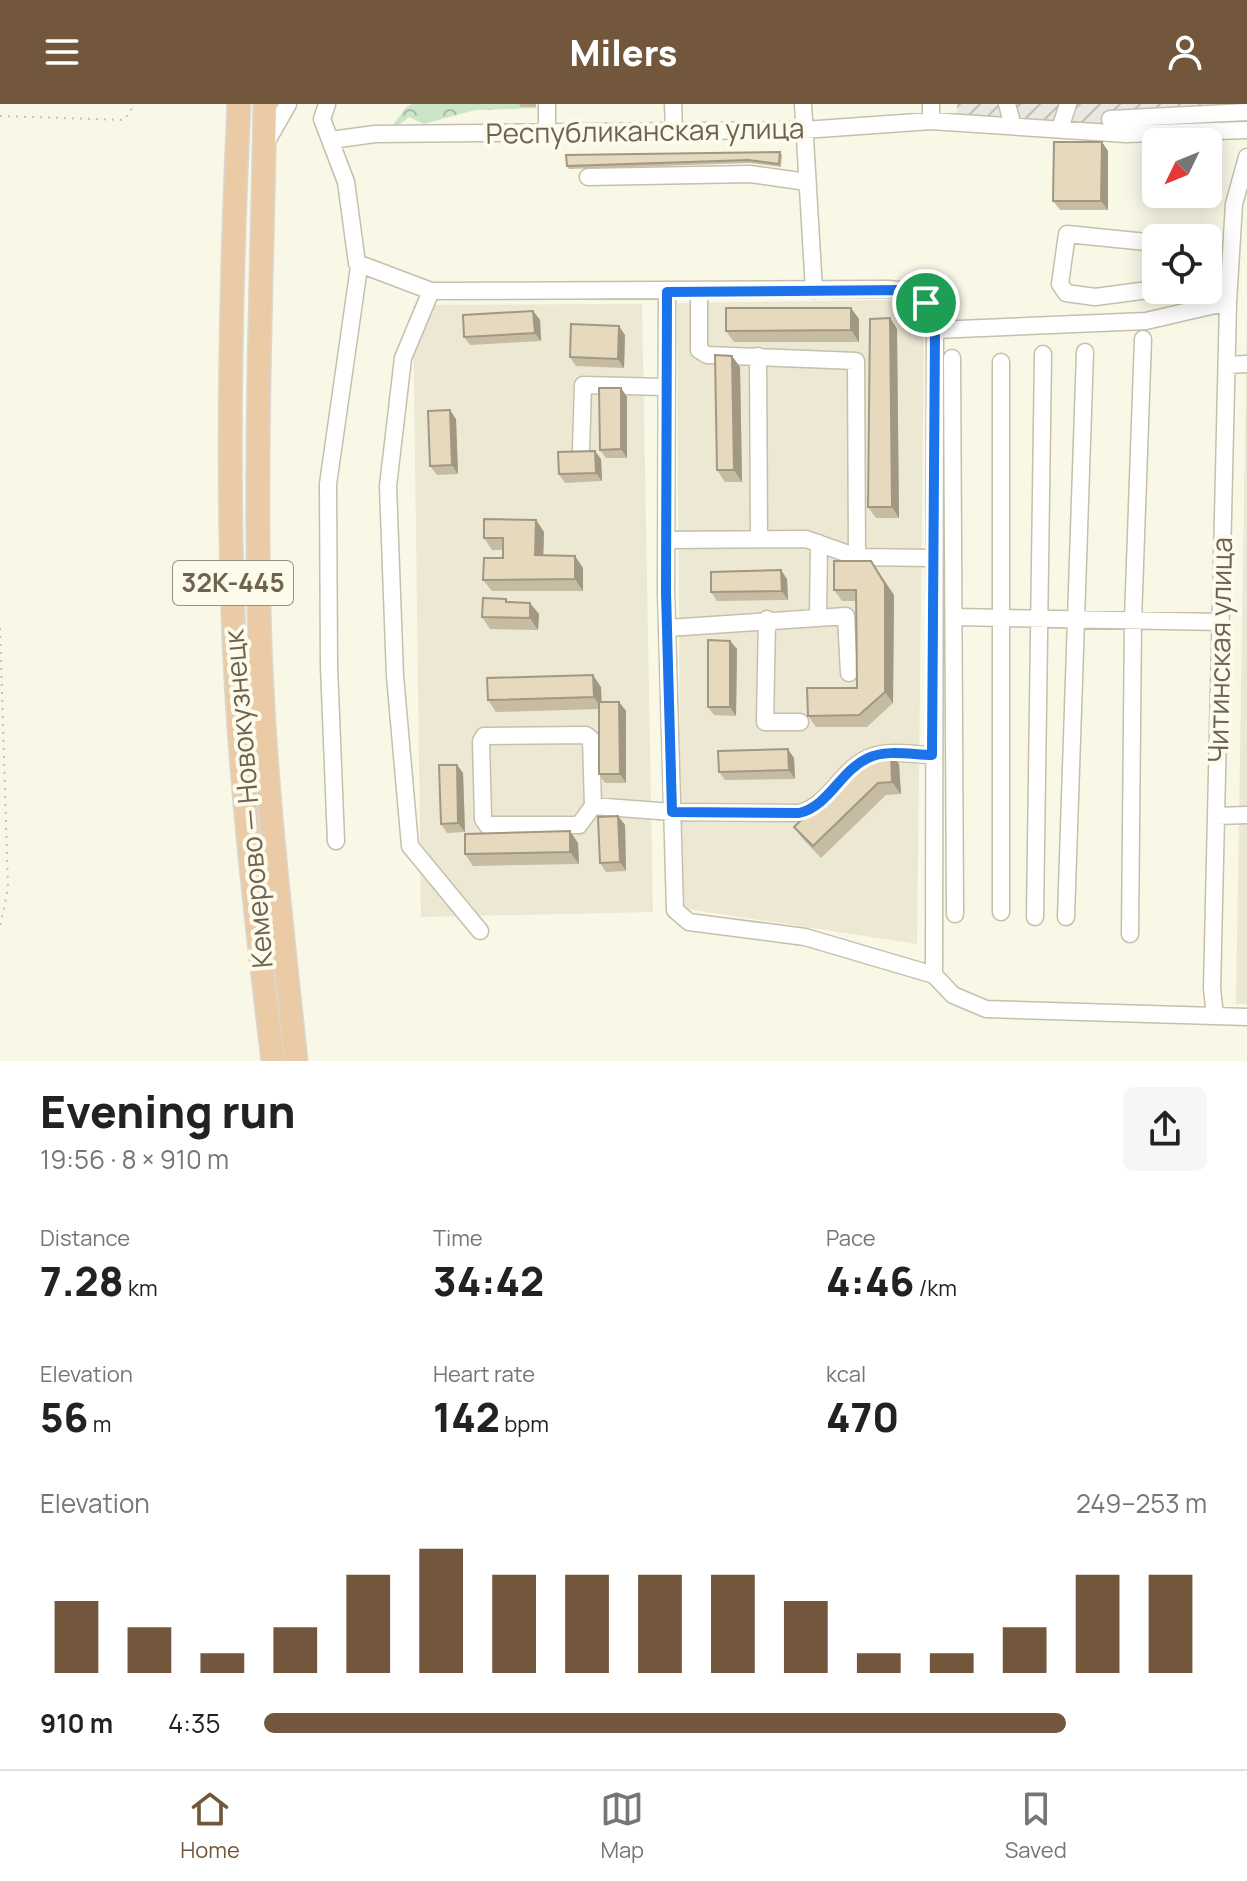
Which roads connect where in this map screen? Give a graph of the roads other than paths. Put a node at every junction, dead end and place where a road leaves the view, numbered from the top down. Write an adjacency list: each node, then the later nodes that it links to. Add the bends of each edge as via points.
1 (265, 104): 22 (highway, Кемерово — Новокузнецк / 32К-445)
2 (288, 104): 22 (street)
3 (327, 104): 21 (street, via 322,119)
4 (547, 104): 20 (street)
5 (673, 104): 17 (street)
6 (803, 104): 18 (street)
7 (1007, 104): 15 (street)
8 (1068, 104): 16 (street)
9 (236, 108): 79 (highway, Кемерово — Новокузнецк / 32К-445, via 233,614 251,875)
10 (1212, 110): 11 (street); 13 (street)
11 (1174, 111): 14 (street)
12 (931, 112): 15 (street, Республиканская улица); 18 (street, Республиканская улица)
13 (1247, 112)
14 (1110, 119): 16 (street, Республиканская улица); 19 (street, Республиканская улица)
15 (1013, 126): 16 (street, Республиканская улица)
16 (1060, 129)
17 (674, 130): 18 (street, Республиканская улица); 20 (street, Республиканская улица)
18 (804, 130): 25 (street)
19 (1247, 130)
20 (547, 132): 21 (street, Республиканская улица, via 375,134)
21 (331, 140): 28 (street, via 346,182)
22 (264, 146): 80 (highway, Кемерово — Новокузнецк / 32К-445, via 259,609 275,860)
23 (1247, 157): 26 (street, Читинская улица)
24 (588, 177): 25 (street, via 750,174)
25 (807, 182): 29 (street)
26 (1242, 188): 35 (street, Читинская улица)
27 (1142, 242): 34 (street, via 1067,234 1060,284 1066,293)
28 (359, 267): 30 (street); 69 (street, via 328,494)
29 (814, 290): 31 (street); 37 (street, via 905,290 926,303)
30 (431, 291): 33 (street); 74 (street, via 403,358 388,486 395,676 410,846)
31 (699, 291): 33 (street); 41 (street, via 699,350 707,355)
32 (1142, 291): 34 (street)
33 (667, 292): 46 (street)
34 (1095, 297): 36 (street)
35 (1228, 302): 36 (street, via 1146,321); 45 (street, Читинская улица)
36 (1098, 324): 37 (street)
37 (935, 330): 52 (street)
38 (1143, 339): 59 (street)
39 (1085, 352): 58 (street)
40 (1043, 354): 56 (street)
41 (758, 356): 48 (street); 51 (street, via 856,361)
42 (952, 358): 55 (street)
43 (1001, 362): 53 (street)
44 (1247, 364): 45 (street)
45 (1227, 365): 60 (street, Читинская улица)
46 (666, 387): 47 (street, via 583,385); 49 (street)
47 (581, 450)
48 (759, 539): 49 (street); 50 (street)
49 (667, 540): 61 (street)
50 (819, 543): 51 (street); 54 (street)
51 (857, 557): 52 (street)
52 (932, 558): 64 (street)
53 (1003, 616): 55 (street); 56 (street); 70 (street)
54 (818, 617): 57 (street); 62 (street, via 846,616)
55 (955, 617): 71 (street)
56 (1041, 618): 58 (street); 72 (street)
57 (767, 619): 61 (street); 63 (street, via 765,722)
58 (1075, 619): 59 (street); 73 (street)
59 (1133, 620): 60 (street); 75 (street)
60 (1221, 622): 68 (street, Читинская улица)
61 (668, 628): 66 (street)
62 (849, 673)
63 (800, 722)
64 (932, 755): 66 (street, via 868,758 813,810); 76 (street)
65 (593, 806): 65 (street, via 591,739 586,735 484,736 487,825 579,825); 66 (street)
66 (672, 812): 76 (street, via 673,903 681,919 805,937)
67 (1247, 815): 68 (street)
68 (1216, 816): 77 (street, Читинская улица)
69 (336, 841)
70 (1001, 912)
71 (955, 914)
72 (1035, 917)
73 (1066, 917)
74 (480, 931)
75 (1130, 934)
76 (934, 975): 77 (street, via 953,995 986,1009)
77 (1215, 1016): 78 (street)
78 (1247, 1017)
79 (273, 1061)
80 (296, 1061)

